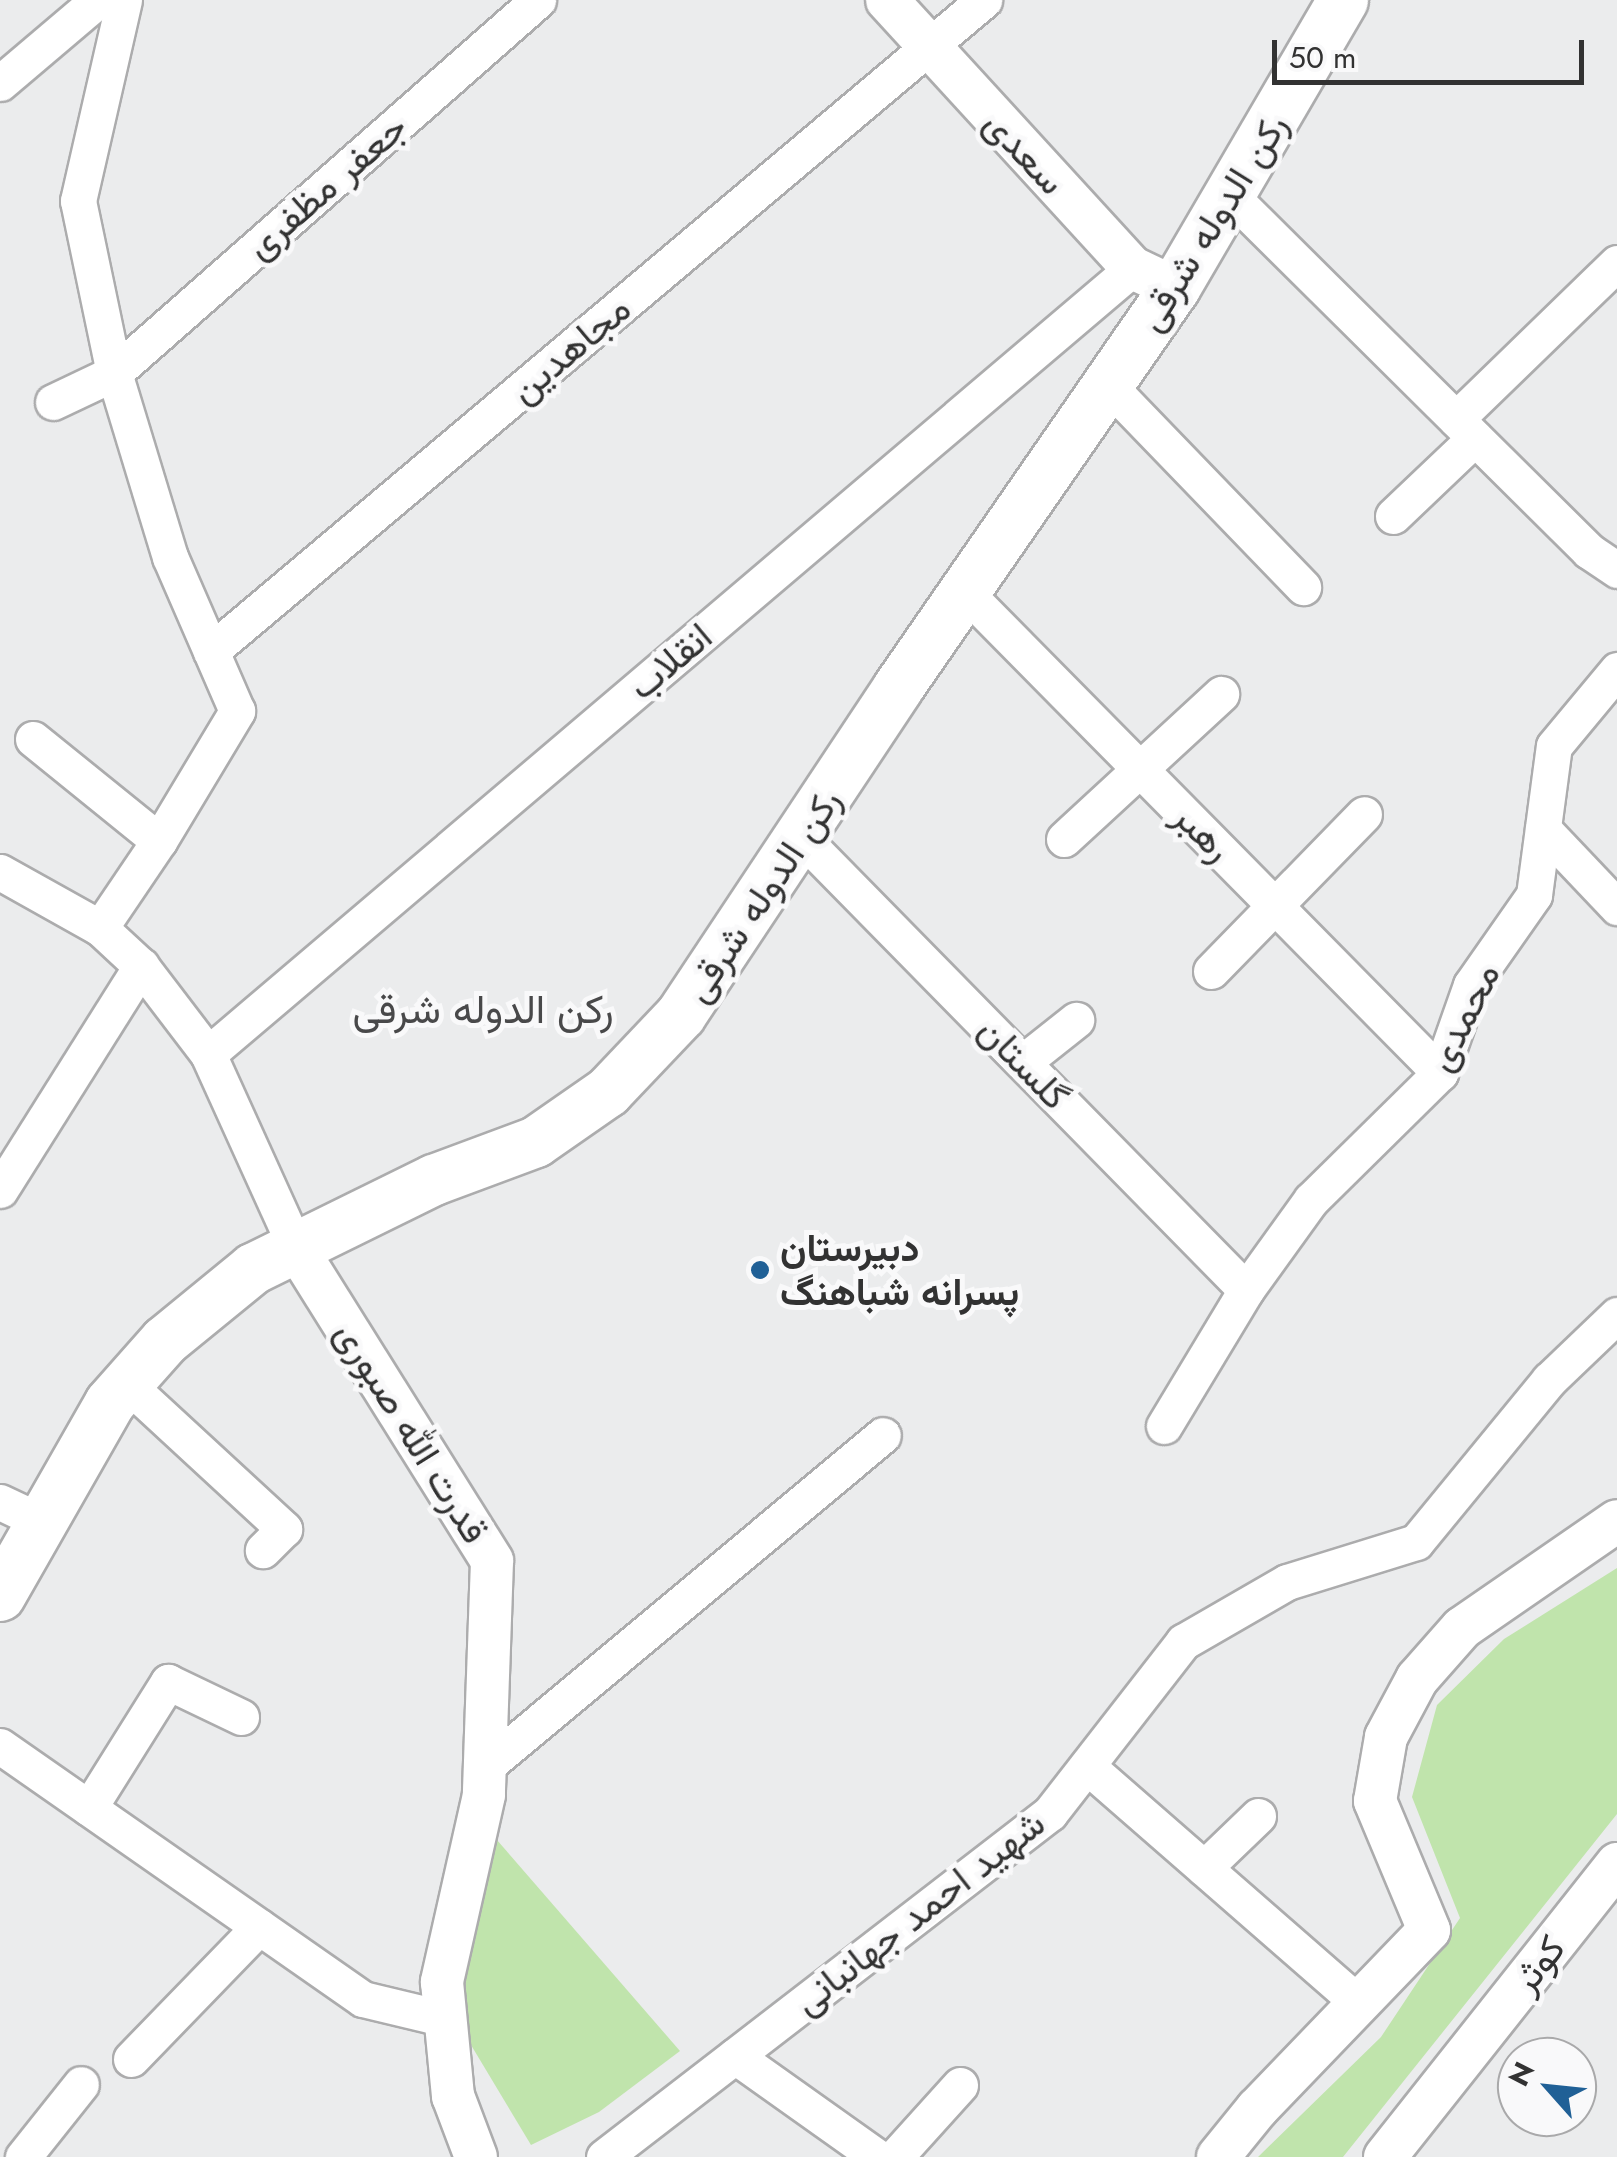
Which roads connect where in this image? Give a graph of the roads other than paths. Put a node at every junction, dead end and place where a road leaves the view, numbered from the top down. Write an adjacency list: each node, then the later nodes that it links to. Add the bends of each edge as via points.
1 (98, 0): 8 (street)
2 (124, 0): 12 (street, via 78,201)
3 (538, 0): 12 (street, جعفر مظفری)
4 (887, 0): 7 (street, سعدی)
5 (984, 0): 7 (street, مجاهدین)
6 (1343, 0): 9 (main road, رکن الدوله شرقی)
7 (929, 48): 11 (street, سعدی); 20 (street, مجاهدین)
8 (0, 83)
9 (1230, 195): 11 (main road, رکن الدوله شرقی); 15 (street)
10 (1617, 263): 15 (street)
11 (1154, 278): 13 (main road, رکن الدوله شرقی); 37 (street, انقلاب)
12 (114, 373): 14 (street, جعفر مظفری); 20 (street, via 170,558)
13 (1108, 386): 18 (street); 19 (main road, رکن الدوله شرقی)
14 (52, 402)
15 (1466, 428): 16 (street); 17 (street)
16 (1393, 516)
17 (1617, 570)
18 (1303, 587)
19 (965, 592): 24 (street, رهبر); 27 (main road, رکن الدوله شرقی)
20 (211, 651): 29 (street, via 237,710)
21 (1617, 670): 26 (street, محمدی, via 1554,746)
22 (1221, 694): 24 (street)
23 (34, 739): 29 (street)
24 (1140, 769): 28 (street); 31 (street, رهبر)
25 (1364, 814): 31 (street)
26 (1544, 829): 32 (street); 39 (street, محمدی, via 1534,895 1471,985)
27 (801, 837): 38 (street, گلستان); 41 (main road, رکن الدوله شرقی, via 682,1015 608,1092 536,1142 434,1180)
28 (1064, 839)
29 (159, 841): 33 (street)
30 (0, 872): 33 (street)
31 (1275, 905): 35 (street); 39 (street, رهبر)
32 (1617, 906)
33 (100, 928): 34 (street)
34 (141, 966): 37 (street); 40 (street)
35 (1211, 971)
36 (1076, 1020): 38 (street)
37 (208, 1054): 41 (street)
38 (1023, 1062): 42 (street, گلستان)
39 (1440, 1073): 42 (street, محمدی, via 1311,1200)
40 (0, 1190)
41 (296, 1248): 44 (main road, رکن الدوله شرقی, via 254,1269 165,1341); 54 (street, قدرت الله صبوری, via 492,1561)
42 (1246, 1290): 45 (street, محمدی)
43 (1617, 1316): 53 (street, شهید احمد جهانبانی, via 1550,1380 1416,1542 1287,1582 1182,1642)
44 (126, 1384): 47 (main road, رکن الدوله شرقی); 49 (street, via 284,1529)
45 (1164, 1426)
46 (883, 1435): 54 (street)
47 (20, 1512): 50 (main road, رکن الدوله شرقی)
48 (1617, 1522): 60 (street, via 1462,1628 1417,1679 1386,1737 1375,1801 1429,1930)
49 (263, 1550)
50 (0, 1596)
51 (241, 1717): 55 (street, via 168,1682)
52 (0, 1746): 55 (street)
53 (1086, 1766): 58 (street); 62 (street, شهید احمد جهانبانی, via 1050,1813)
54 (485, 1767): 61 (street, قدرت الله صبوری, via 442,1982)
55 (89, 1808): 59 (street)
56 (1258, 1816): 58 (street)
57 (1617, 1864): 72 (street, کوثر)
58 (1204, 1868): 60 (street)
59 (259, 1927): 61 (street, via 363,1999); 63 (street)
60 (1359, 2002): 71 (street)
61 (446, 2019): 67 (street, قدرت الله صبوری, via 453,2096)
62 (735, 2056): 68 (street, شهید احمد جهانبانی); 69 (street)
63 (131, 2059)
64 (81, 2084): 66 (street)
65 (960, 2086): 70 (street)
66 (23, 2157)
67 (476, 2157)
68 (604, 2157)
69 (878, 2157)
70 (895, 2157)
71 (1218, 2157)
72 (1385, 2157)

